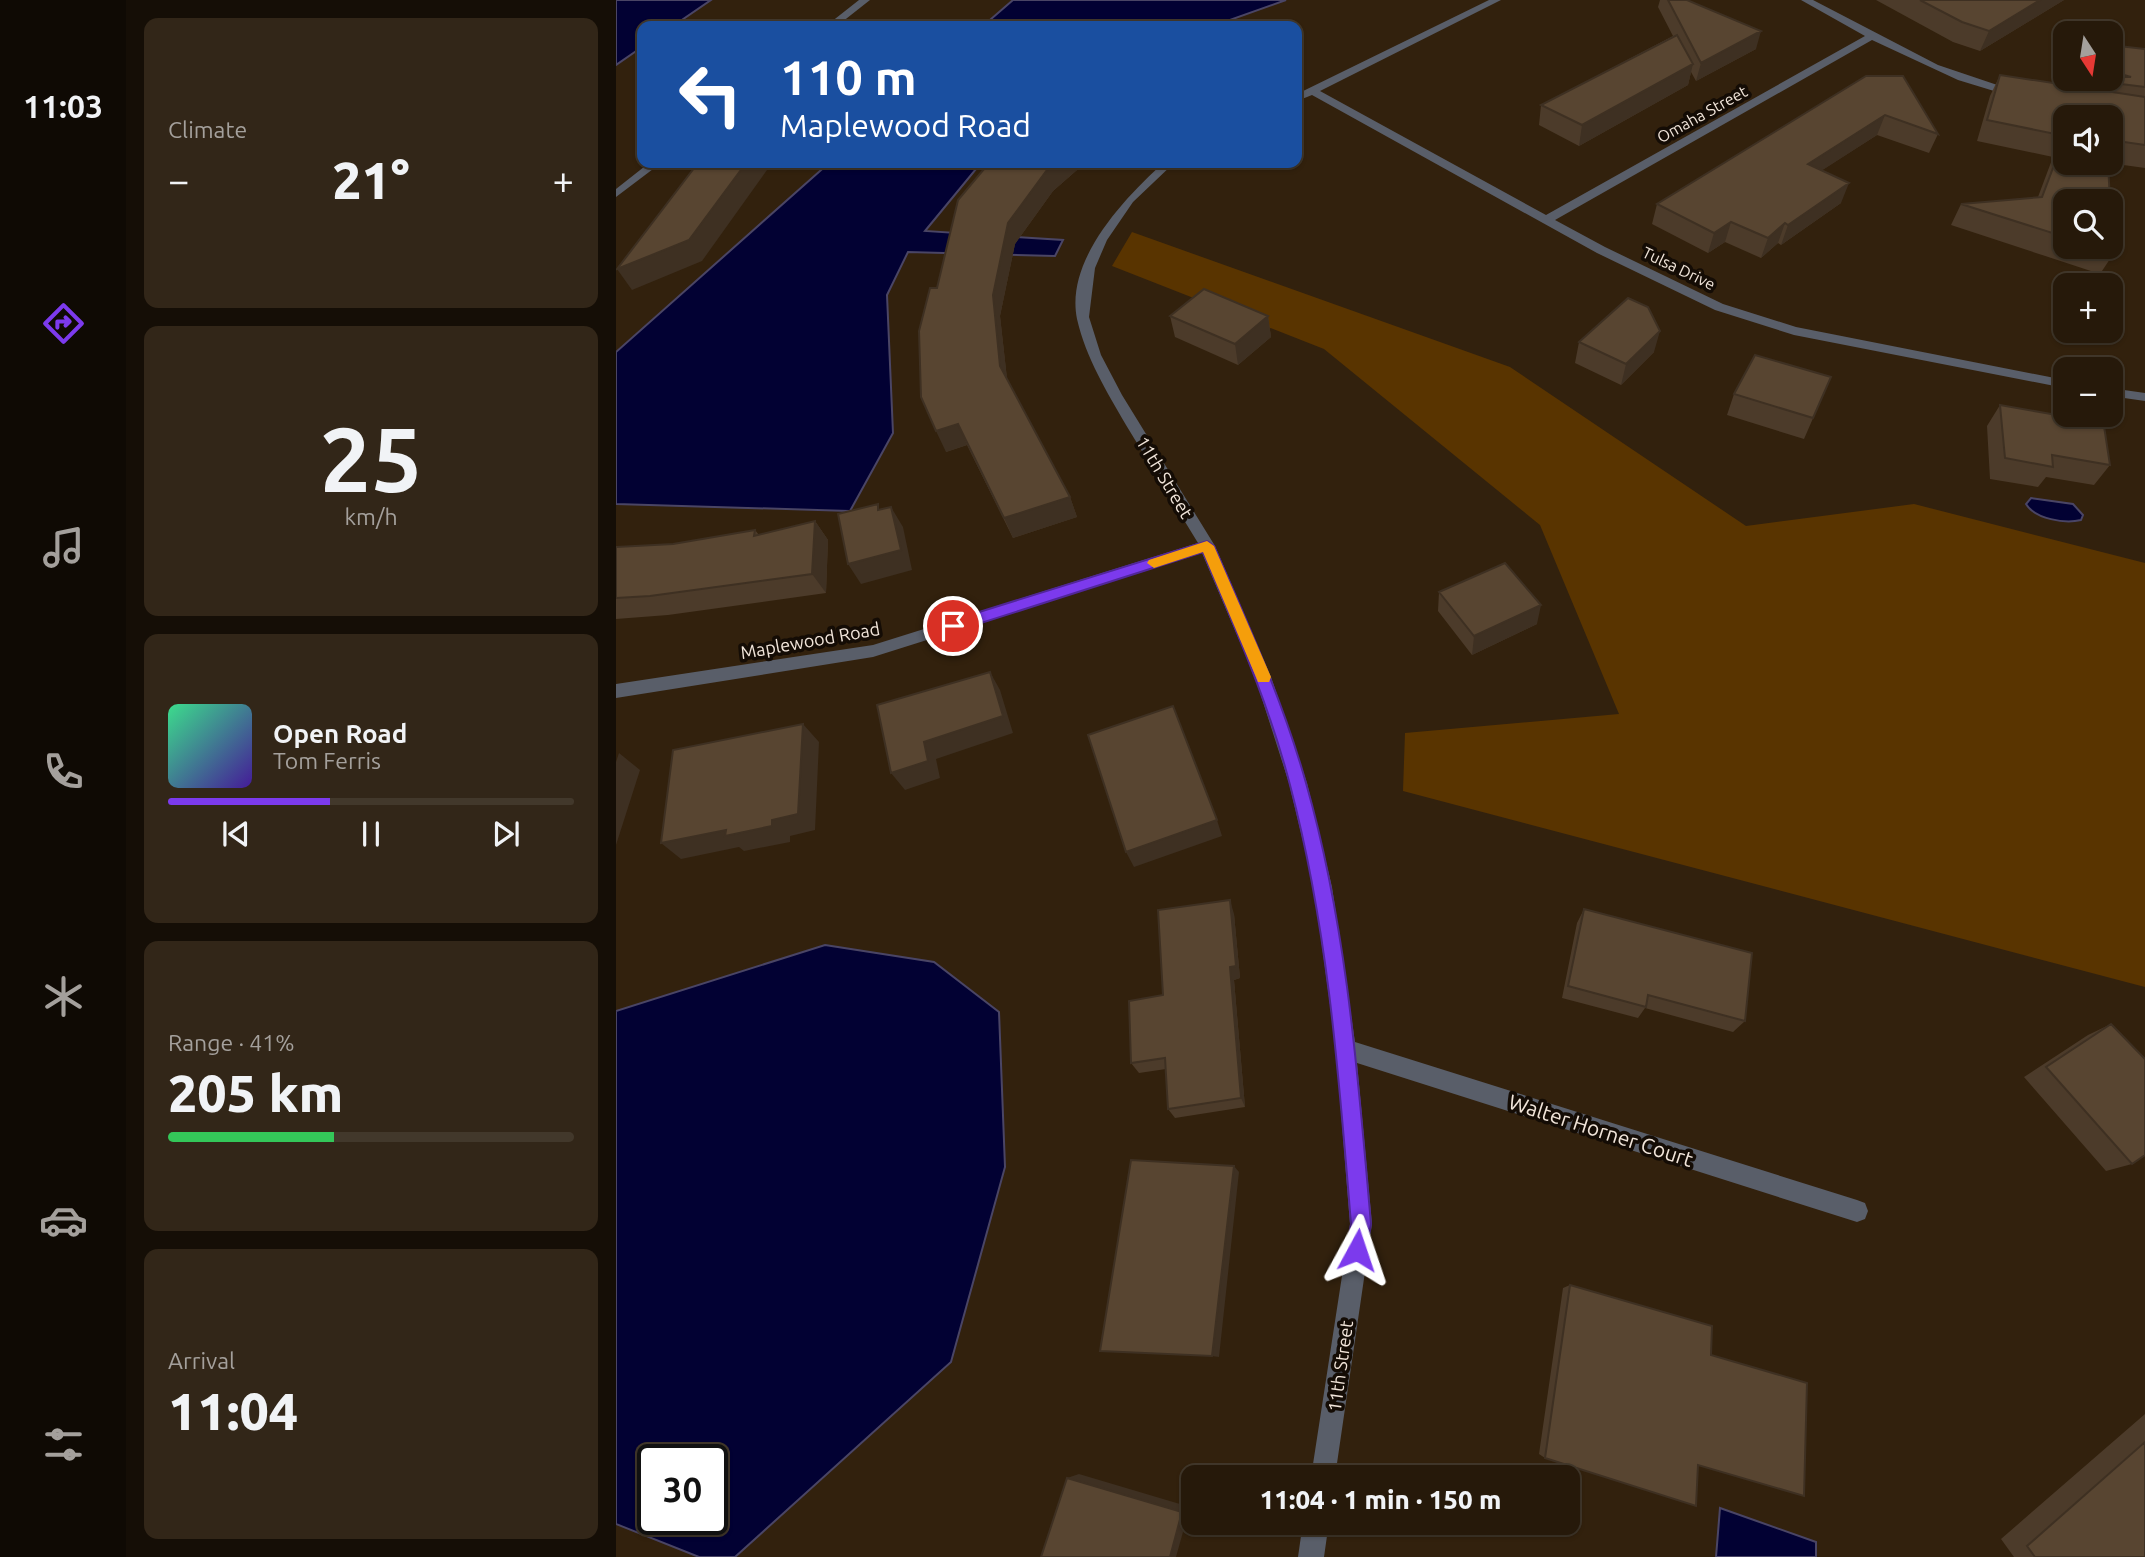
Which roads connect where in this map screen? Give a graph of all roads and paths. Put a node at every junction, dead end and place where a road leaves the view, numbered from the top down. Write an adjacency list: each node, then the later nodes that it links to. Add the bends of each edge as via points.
1 (865, 0): 4 (street)
2 (1496, 0): 6 (street)
3 (1806, 0): 5 (street)
4 (838, 21)
5 (1871, 37): 8 (street, via 1977,85); 12 (street, Omaha Street)
6 (1313, 91): 7 (street); 12 (street, Tulsa Drive)
7 (1302, 96)
8 (2025, 97)
9 (650, 168): 11 (street)
10 (1164, 168): 16 (street, 11th Street, via 1129,200 1101,240 1089,268 1083,317 1115,395)
11 (616, 194)
12 (1548, 219): 13 (street, Tulsa Drive, via 1719,307 1794,331)
13 (2053, 382)
14 (2123, 394): 15 (street)
15 (2145, 397)
16 (1207, 546): 17 (street, Maplewood Road, via 873,651); 18 (street, 11th Street, via 1263,677 1298,783 1323,887)
17 (616, 691)
18 (1346, 1049): 19 (street, Walter Horner Court); 20 (street, 11th Street, via 1361,1224)
19 (1857, 1211)
20 (1325, 1465)
21 (1314, 1535): 22 (street)
22 (1311, 1557)

